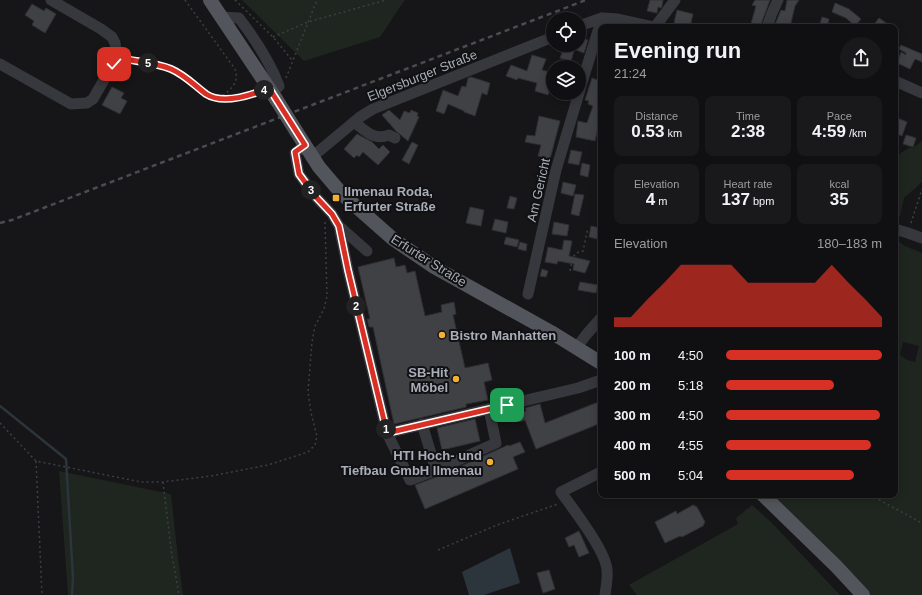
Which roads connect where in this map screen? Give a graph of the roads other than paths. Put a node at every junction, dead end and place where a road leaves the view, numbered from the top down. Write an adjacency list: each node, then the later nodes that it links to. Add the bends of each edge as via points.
1 (51, 0): 13 (street, via 112,36 117,57 93,99 79,104 63,101)
2 (210, 0): 20 (main road, Erfurter Straße, bridge)
3 (676, 0): 9 (street)
4 (778, 0): 10 (street)
5 (602, 18): 6 (street); 7 (street, Am Gericht); 8 (street)
6 (586, 24)
7 (600, 24)
8 (640, 24)
9 (656, 24)
10 (768, 24)
11 (598, 31): 14 (street, Am Gericht)
12 (546, 40): 18 (street, Elgersburger Straße, via 373,109)
13 (0, 64)
14 (586, 69)
15 (898, 82): 16 (street)
16 (922, 93)
17 (577, 100): 25 (street, Am Gericht, via 553,184)
18 (354, 122): 19 (street, via 375,137 389,135); 20 (street, Elgersburger Straße)
19 (395, 138)
20 (309, 151): 21 (street, via 295,152 299,174); 27 (main road, Erfurter Straße, via 342,194 393,239 434,267)
21 (339, 226): 24 (street); 32 (street)
22 (898, 230): 23 (street)
23 (922, 238)
24 (367, 251)
25 (528, 294)
26 (598, 321): 27 (street)
27 (577, 347): 28 (main road, Erfurter Straße)
28 (598, 361)
29 (598, 381): 30 (street)
30 (489, 409): 31 (street); 33 (street, via 496,443)
31 (422, 424): 32 (street); 33 (street)
32 (387, 433): 33 (street, via 410,480)
33 (436, 470)
34 (598, 474): 36 (street, via 561,492 594,540 605,562)
35 (766, 498): 37 (main road)
36 (605, 595)
37 (863, 595)

